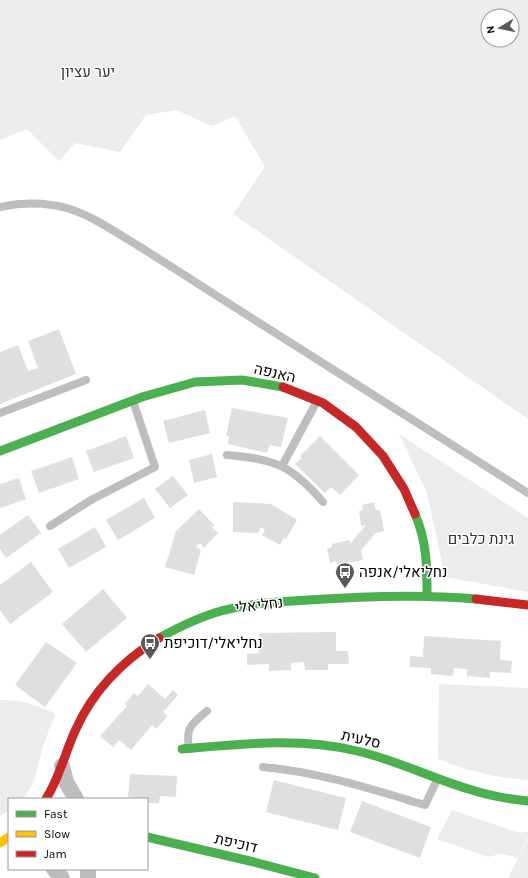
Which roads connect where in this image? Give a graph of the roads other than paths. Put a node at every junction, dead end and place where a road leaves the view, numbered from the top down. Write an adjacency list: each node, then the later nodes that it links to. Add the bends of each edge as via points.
1 (0, 207): 9 (lane, via 28,203 52,205 90,217)
2 (86, 380): 5 (lane)
3 (133, 401): 4 (street, האנפה, via 195,382 242,380 285,387); 6 (street, האנפה); 11 (lane, via 155,467 91,500)
4 (317, 401): 8 (lane); 12 (street, האנפה, via 356,427 383,456 404,489 419,524 427,560)
5 (0, 413)
6 (0, 451)
7 (227, 455): 8 (lane, via 263,459)
8 (282, 466): 10 (lane, via 308,484)
9 (528, 493)
10 (323, 502)
11 (50, 526)
12 (427, 596): 13 (street, נחליאלי); 16 (street, נחליאלי, via 360,596 245,605 220,611 170,631 124,664 104,684 72,735)
13 (528, 605)
14 (207, 711): 15 (lane, via 189,728)
15 (186, 748): 18 (street, סלעית, via 269,743 327,745 381,757)
16 (62, 766): 19 (street, נחליאלי); 20 (street, via 66,782)
17 (263, 767): 18 (lane, via 336,779 425,805)
18 (437, 779): 21 (street, סלעית, via 494,796)
19 (47, 798)
20 (75, 798)
21 (528, 801)
22 (148, 837): 25 (street, דוכיפת)
23 (55, 870): 24 (street)
24 (62, 878)
25 (315, 878)

